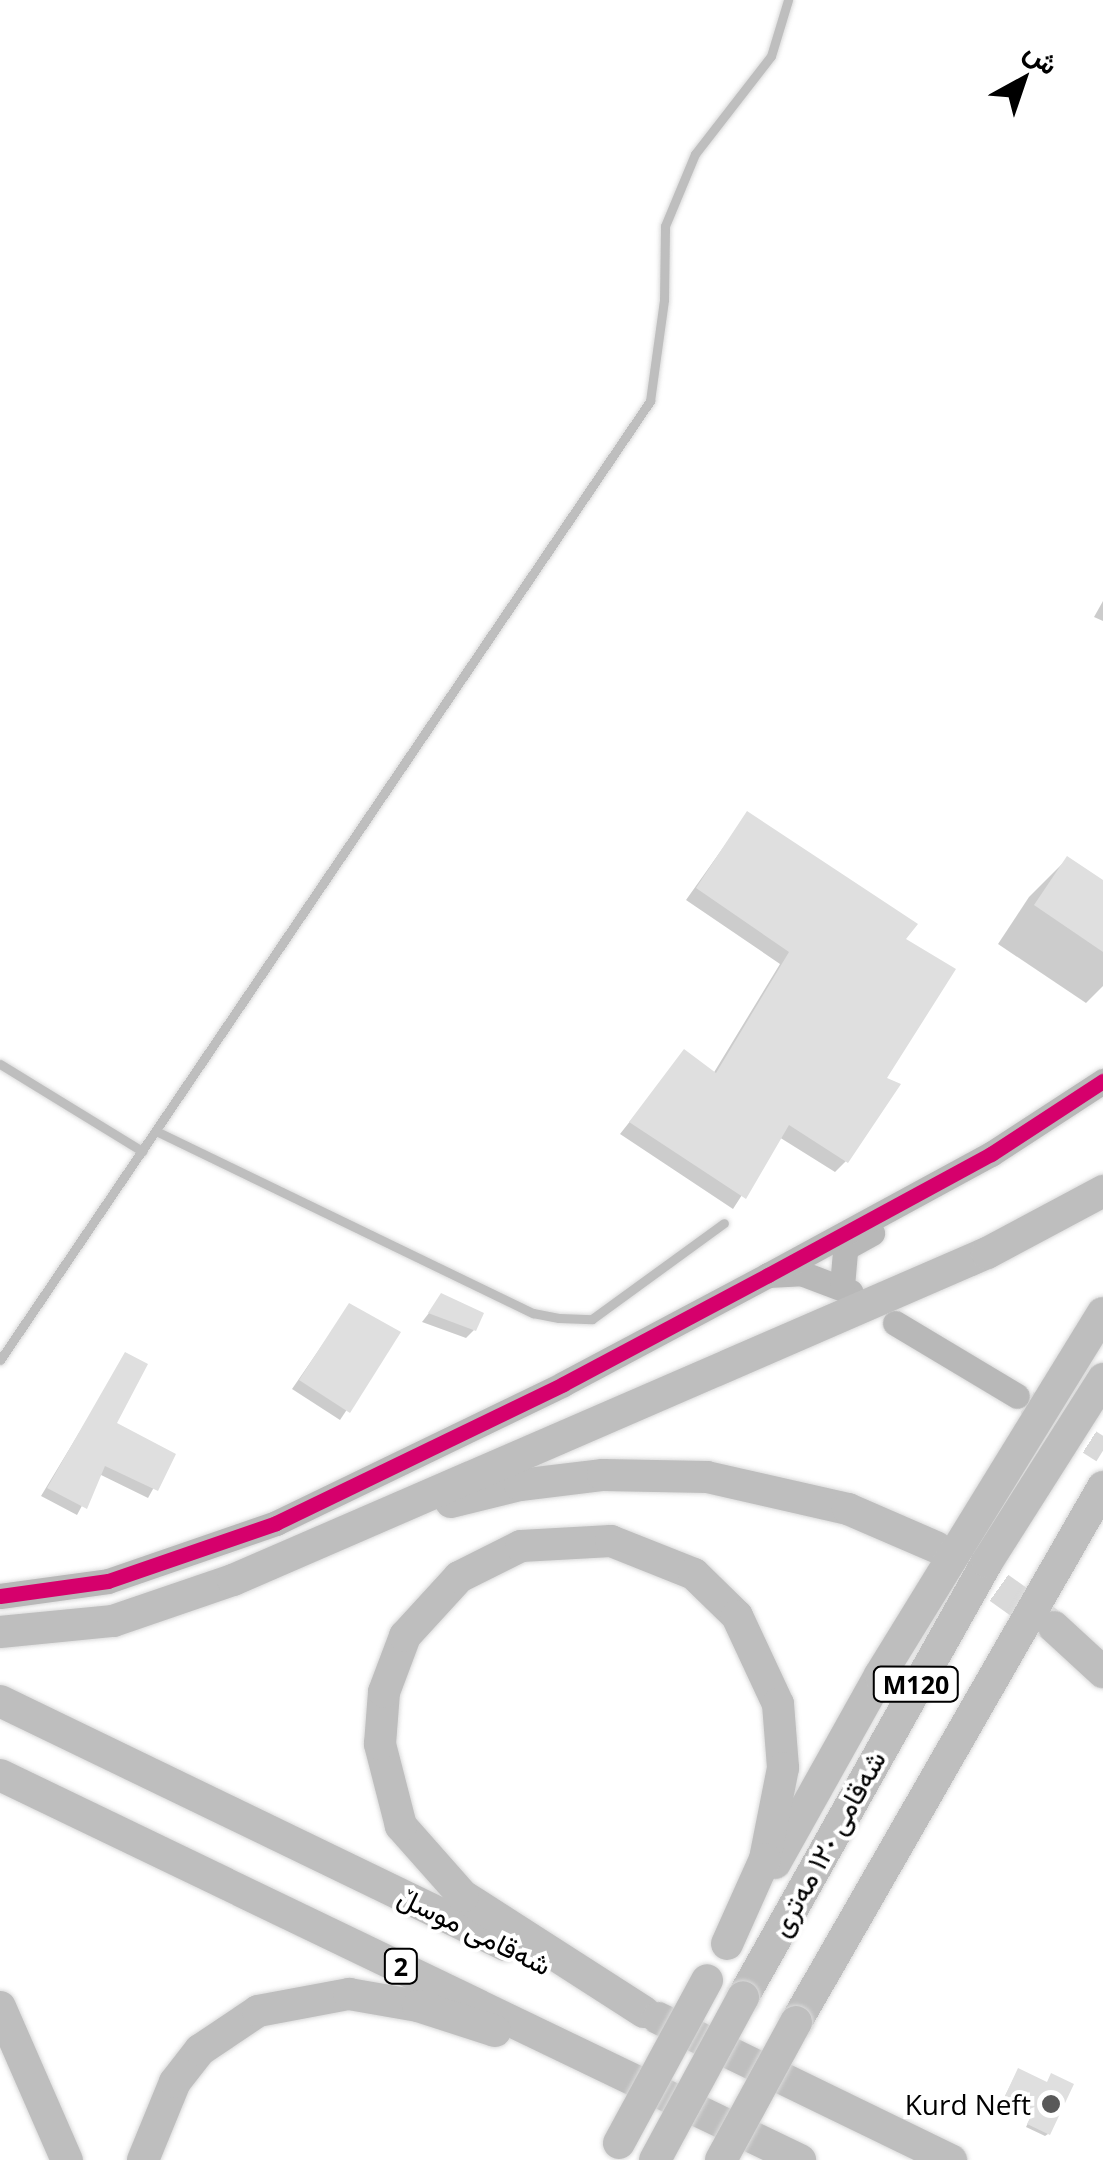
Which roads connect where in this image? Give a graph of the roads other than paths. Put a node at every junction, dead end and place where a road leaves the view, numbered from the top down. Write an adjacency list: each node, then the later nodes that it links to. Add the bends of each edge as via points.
1 (788, 0): 5 (lane, via 771,56 695,154 664,226 664,300 650,401)
2 (0, 1064): 6 (lane)
3 (1103, 1081): 9 (street, via 990,1154)
4 (1103, 1098): 9 (street, via 1018,1156 849,1244 841,1257 847,1289 800,1272)
5 (156, 1130): 6 (lane); 8 (lane, via 533,1313 559,1318 592,1319)
6 (142, 1151): 12 (lane)
7 (1103, 1191): 17 (highway, via 986,1254)
8 (724, 1223)
9 (768, 1275): 18 (street, via 563,1384 276,1523 108,1581)
10 (1103, 1313): 24 (highway, via 880,1675)
11 (895, 1322): 14 (street)
12 (0, 1360)
13 (1103, 1379): 31 (highway, شەقامی ١٢٠ مەتری / M120, bridge, via 987,1562)
14 (1017, 1396)
15 (1103, 1487): 32 (highway, M120, bridge)
16 (936, 1547): 17 (highway, via 848,1509 761,1485 603,1474 486,1492)
17 (284, 1558): 20 (highway, via 144,1613 70,1630)
18 (0, 1596)
19 (1054, 1627): 21 (highway)
20 (0, 1632)
21 (1103, 1672)
22 (0, 1701): 26 (highway, شەقامی موسڵ / 2)
23 (0, 1776): 27 (highway, 2)
24 (726, 1944): 26 (highway, via 765,1859 783,1768 778,1704 736,1616 694,1574 611,1541 521,1546 459,1578 405,1636 384,1692 380,1744 401,1826 462,1896); 28 (highway, bridge)
25 (0, 2007): 29 (highway)
26 (644, 2012): 34 (highway, شەقامی موسڵ / 2)
27 (616, 2070): 30 (highway, via 382,1997 287,2000 227,2027 200,2050 157,2112); 33 (highway, 2)
28 (615, 2152)
29 (67, 2160)
30 (143, 2160)
31 (655, 2160)
32 (721, 2160)
33 (800, 2160)
34 (950, 2160)

